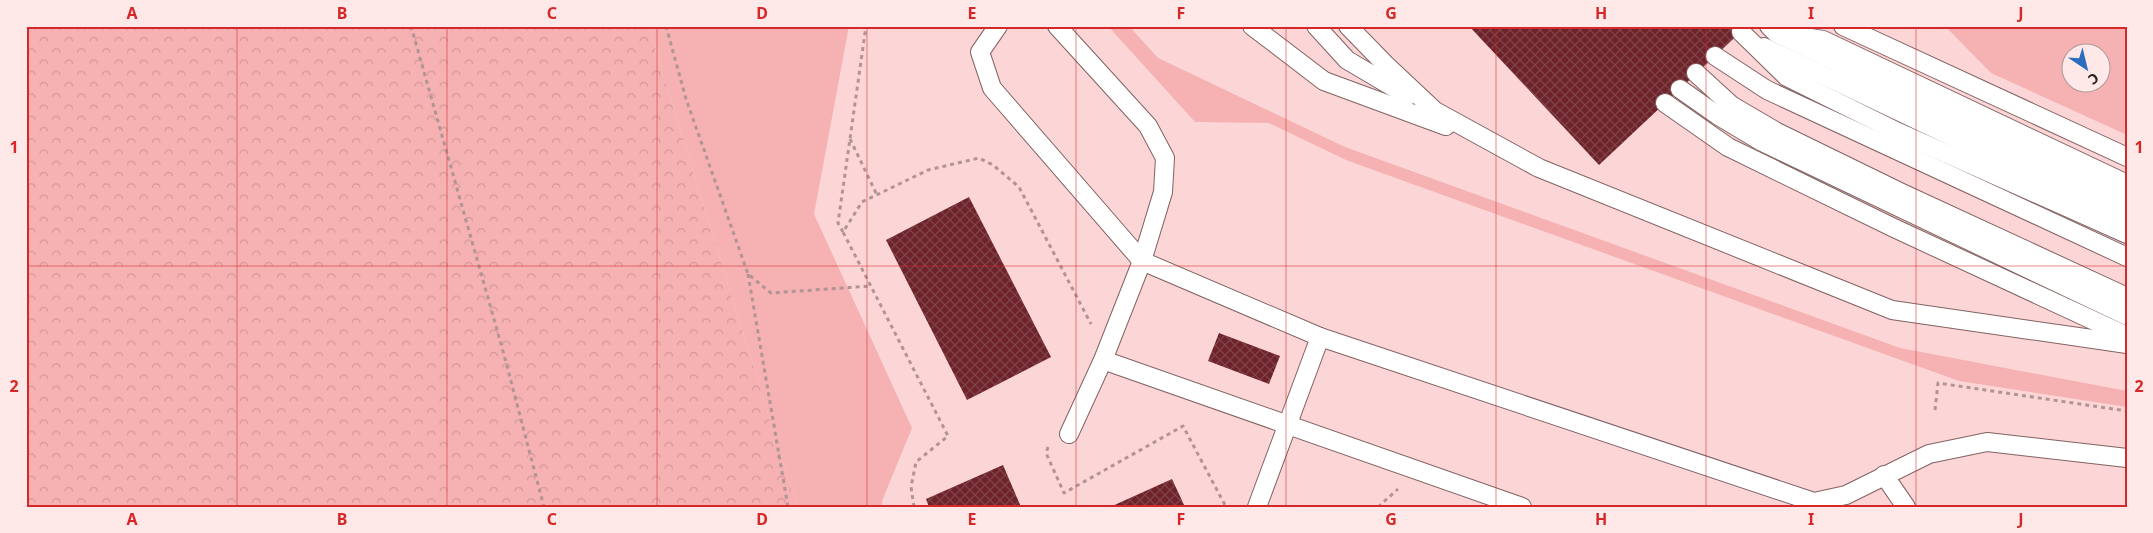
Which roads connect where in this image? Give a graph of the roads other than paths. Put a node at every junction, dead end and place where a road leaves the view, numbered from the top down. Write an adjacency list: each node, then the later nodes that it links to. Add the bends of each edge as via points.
1 (998, 26): 20 (lane, via 980,52 992,88)
2 (1057, 26): 20 (lane, via 1148,126 1165,158 1163,192)
3 (1252, 26): 13 (lane, via 1324,81)
4 (1316, 26): 12 (lane, via 1347,60)
5 (1348, 26): 12 (lane)
6 (1842, 26): 14 (lane)
7 (1772, 30): 15 (lane, via 1822,40); 16 (lane)
8 (1715, 56): 19 (lane, via 1767,90)
9 (1696, 73): 21 (lane, via 1731,105 1777,132)
10 (1680, 89): 22 (lane, via 1762,142)
11 (1665, 102): 23 (lane, via 1728,147)
12 (1435, 111): 13 (lane)
13 (1498, 146): 25 (lane, via 1539,168 1892,310)
14 (2127, 157)
15 (2127, 184)
16 (2127, 202)
17 (2127, 220): 18 (lane, via 1745,36 1787,77 1898,132)
18 (2127, 234)
19 (2127, 257)
20 (1142, 261): 24 (lane); 26 (lane)
21 (2127, 296)
22 (2127, 316)
23 (2127, 336)
24 (1320, 337): 27 (lane); 31 (lane)
25 (2127, 344)
26 (1104, 360): 27 (lane); 28 (lane)
27 (1288, 424): 32 (lane); 33 (lane)
28 (1069, 434)
29 (2127, 458): 30 (lane, via 1987,442 1929,454)
30 (1884, 475): 31 (lane, via 1846,495); 34 (lane)
31 (1813, 504)
32 (1257, 507)
33 (1522, 507)
34 (1906, 507)

